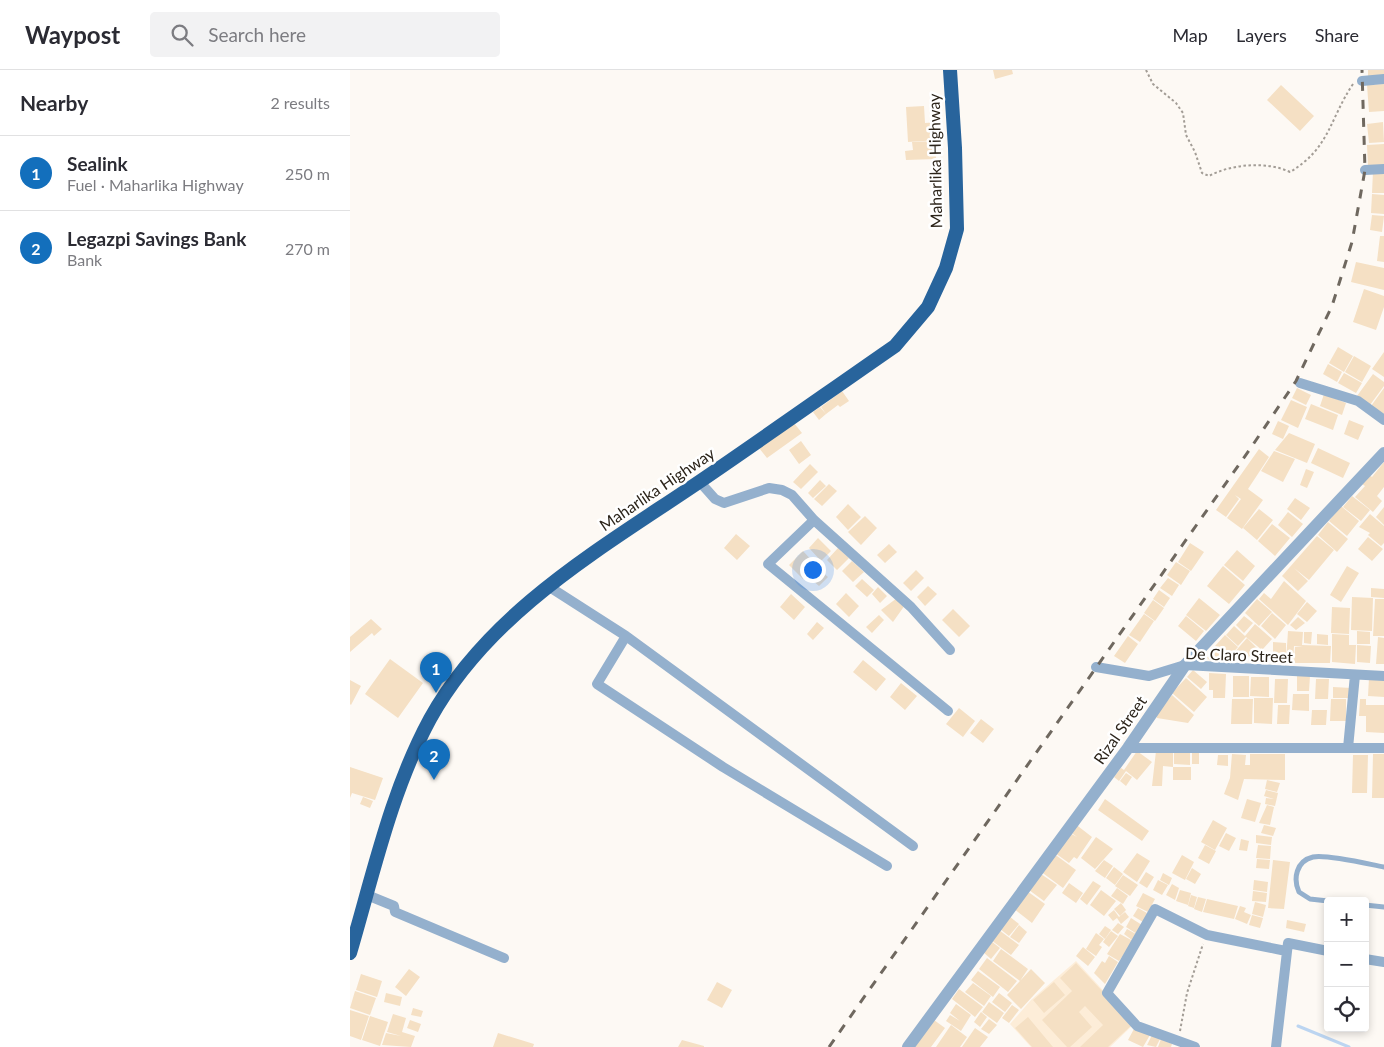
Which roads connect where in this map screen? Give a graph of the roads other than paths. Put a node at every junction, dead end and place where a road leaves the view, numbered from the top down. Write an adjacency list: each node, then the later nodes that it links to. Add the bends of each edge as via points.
1 (950, 70): 9 (highway, Maharlika Highway, via 957,229 946,268 928,307 895,346)
2 (1384, 79): 3 (street)
3 (1362, 81)
4 (1384, 169): 5 (street)
5 (1365, 170)
6 (1300, 383): 7 (street, via 1358,401)
7 (1384, 420)
8 (1384, 453): 14 (street, Rizal Street)
9 (699, 481): 10 (street, via 715,500 724,503 769,488 782,490 792,495); 11 (highway, Maharlika Highway)
10 (814, 520): 13 (street, via 911,607); 18 (street, via 768,564)
11 (548, 586): 12 (street); 25 (highway, Maharlika Highway, via 506,623 478,654 431,718 410,758)
12 (626, 636): 22 (street); 23 (street, via 597,684 723,767)
13 (950, 650)
14 (1185, 665): 15 (street, De Claro Street, via 1149,676); 16 (street, De Claro Street); 19 (street, Rizal Street)
15 (1096, 667)
16 (1355, 674): 17 (street, De Claro Street); 20 (street)
17 (1384, 676)
18 (948, 711)
19 (1128, 748): 20 (street); 35 (street, Rizal Street)
20 (1348, 748): 21 (street)
21 (1384, 748)
22 (913, 846)
23 (887, 866)
24 (1384, 867): 26 (lane, via 1320,857 1306,860 1300,865 1295,878 1299,892 1310,899)
25 (367, 895): 31 (highway, Maharlika Highway); 32 (street, via 394,906 395,912)
26 (1324, 901)
27 (1369, 905): 28 (lane)
28 (1384, 907)
29 (1324, 950): 30 (street, via 1288,943)
30 (1286, 951): 36 (street, via 1207,935 1155,910 1106,993 1137,1026); 37 (street)
31 (350, 953)
32 (504, 958)
33 (1369, 960): 34 (street)
34 (1384, 962)
35 (908, 1047)
36 (1195, 1047)
37 (1276, 1047)

